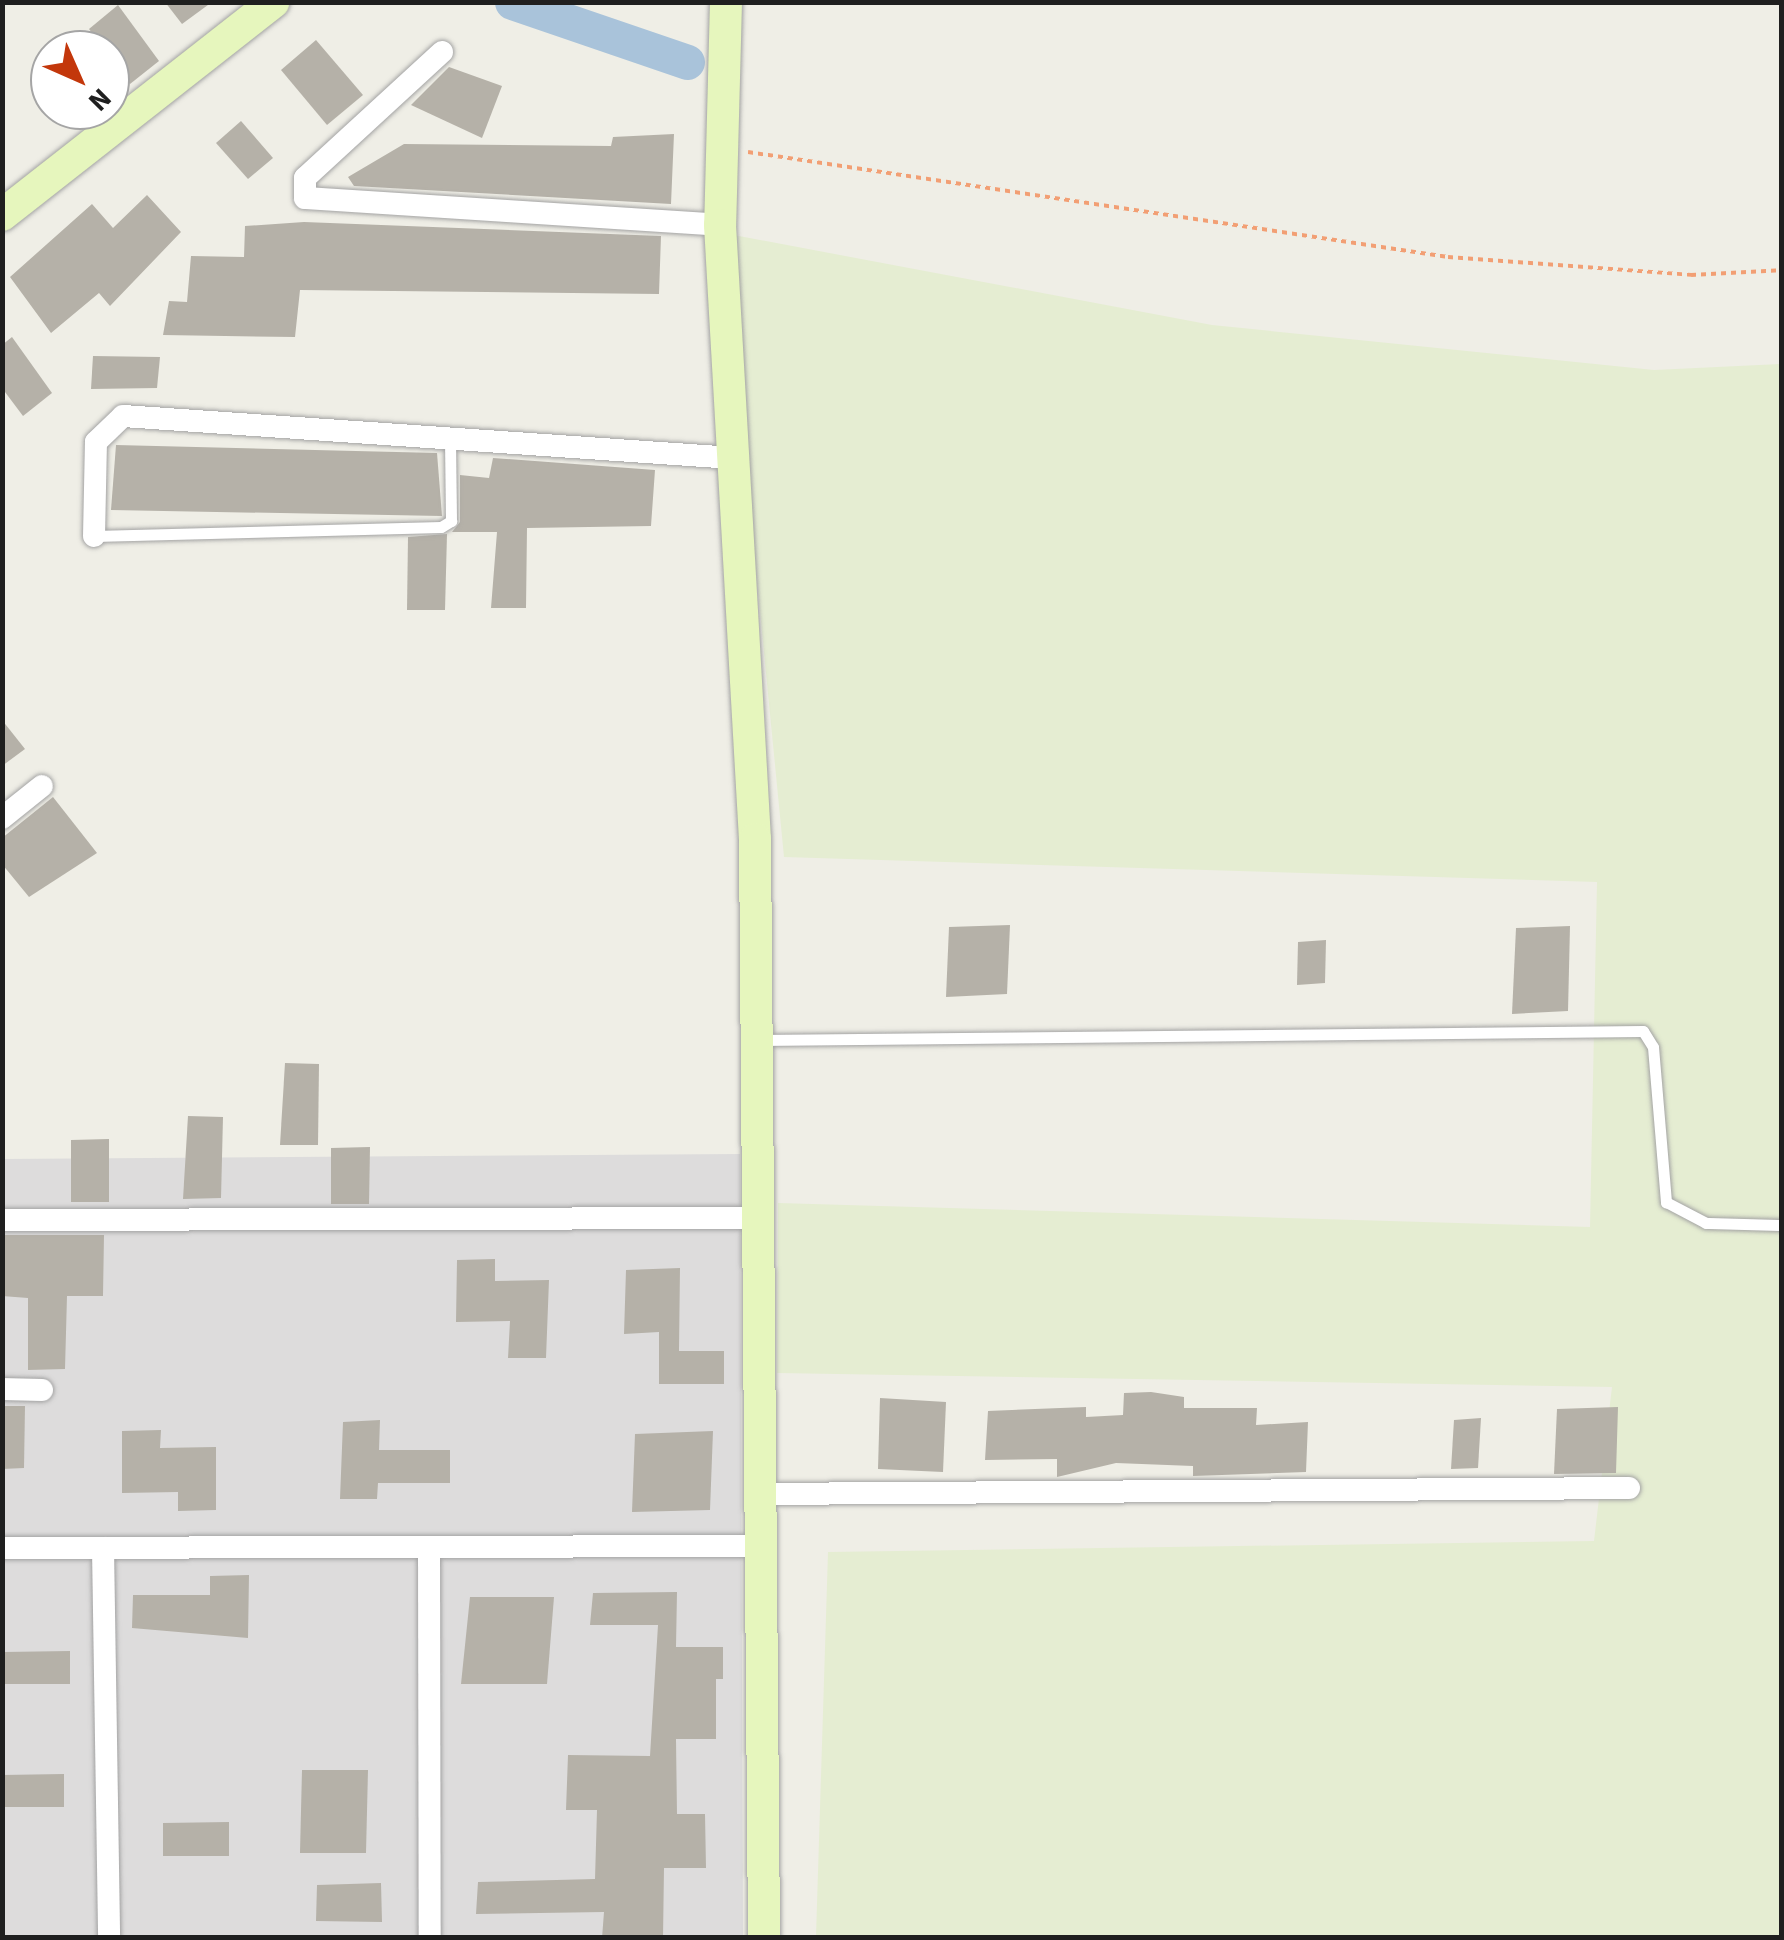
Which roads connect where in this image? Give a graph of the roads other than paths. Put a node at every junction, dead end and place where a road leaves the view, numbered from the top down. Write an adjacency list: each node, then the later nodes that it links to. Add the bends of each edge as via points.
1 (274, 2): 4 (street)
2 (726, 2): 5 (street)
3 (442, 52): 5 (street, via 304,178 306,198)
4 (2, 215)
5 (720, 225): 7 (street)
6 (450, 440): 7 (street); 8 (lane, via 451,521 441,528); 8 (street, via 123,416 96,442)
7 (733, 458): 11 (street, via 755,839)
8 (94, 536)
9 (42, 786): 10 (street)
10 (2, 818)
11 (755, 1040): 12 (street); 14 (lane, via 1642,1031 1653,1048 1666,1202 1706,1224)
12 (754, 1218): 13 (street); 18 (street)
13 (2, 1220)
14 (1782, 1224)
15 (2, 1389): 16 (street)
16 (42, 1390)
17 (1629, 1488): 18 (street)
18 (757, 1494): 19 (street)
19 (758, 1546): 22 (street); 25 (street)
20 (2, 1548): 21 (street)
21 (103, 1548): 22 (street); 23 (street)
22 (428, 1548): 24 (street)
23 (109, 1938)
24 (430, 1938)
25 (764, 1938)

